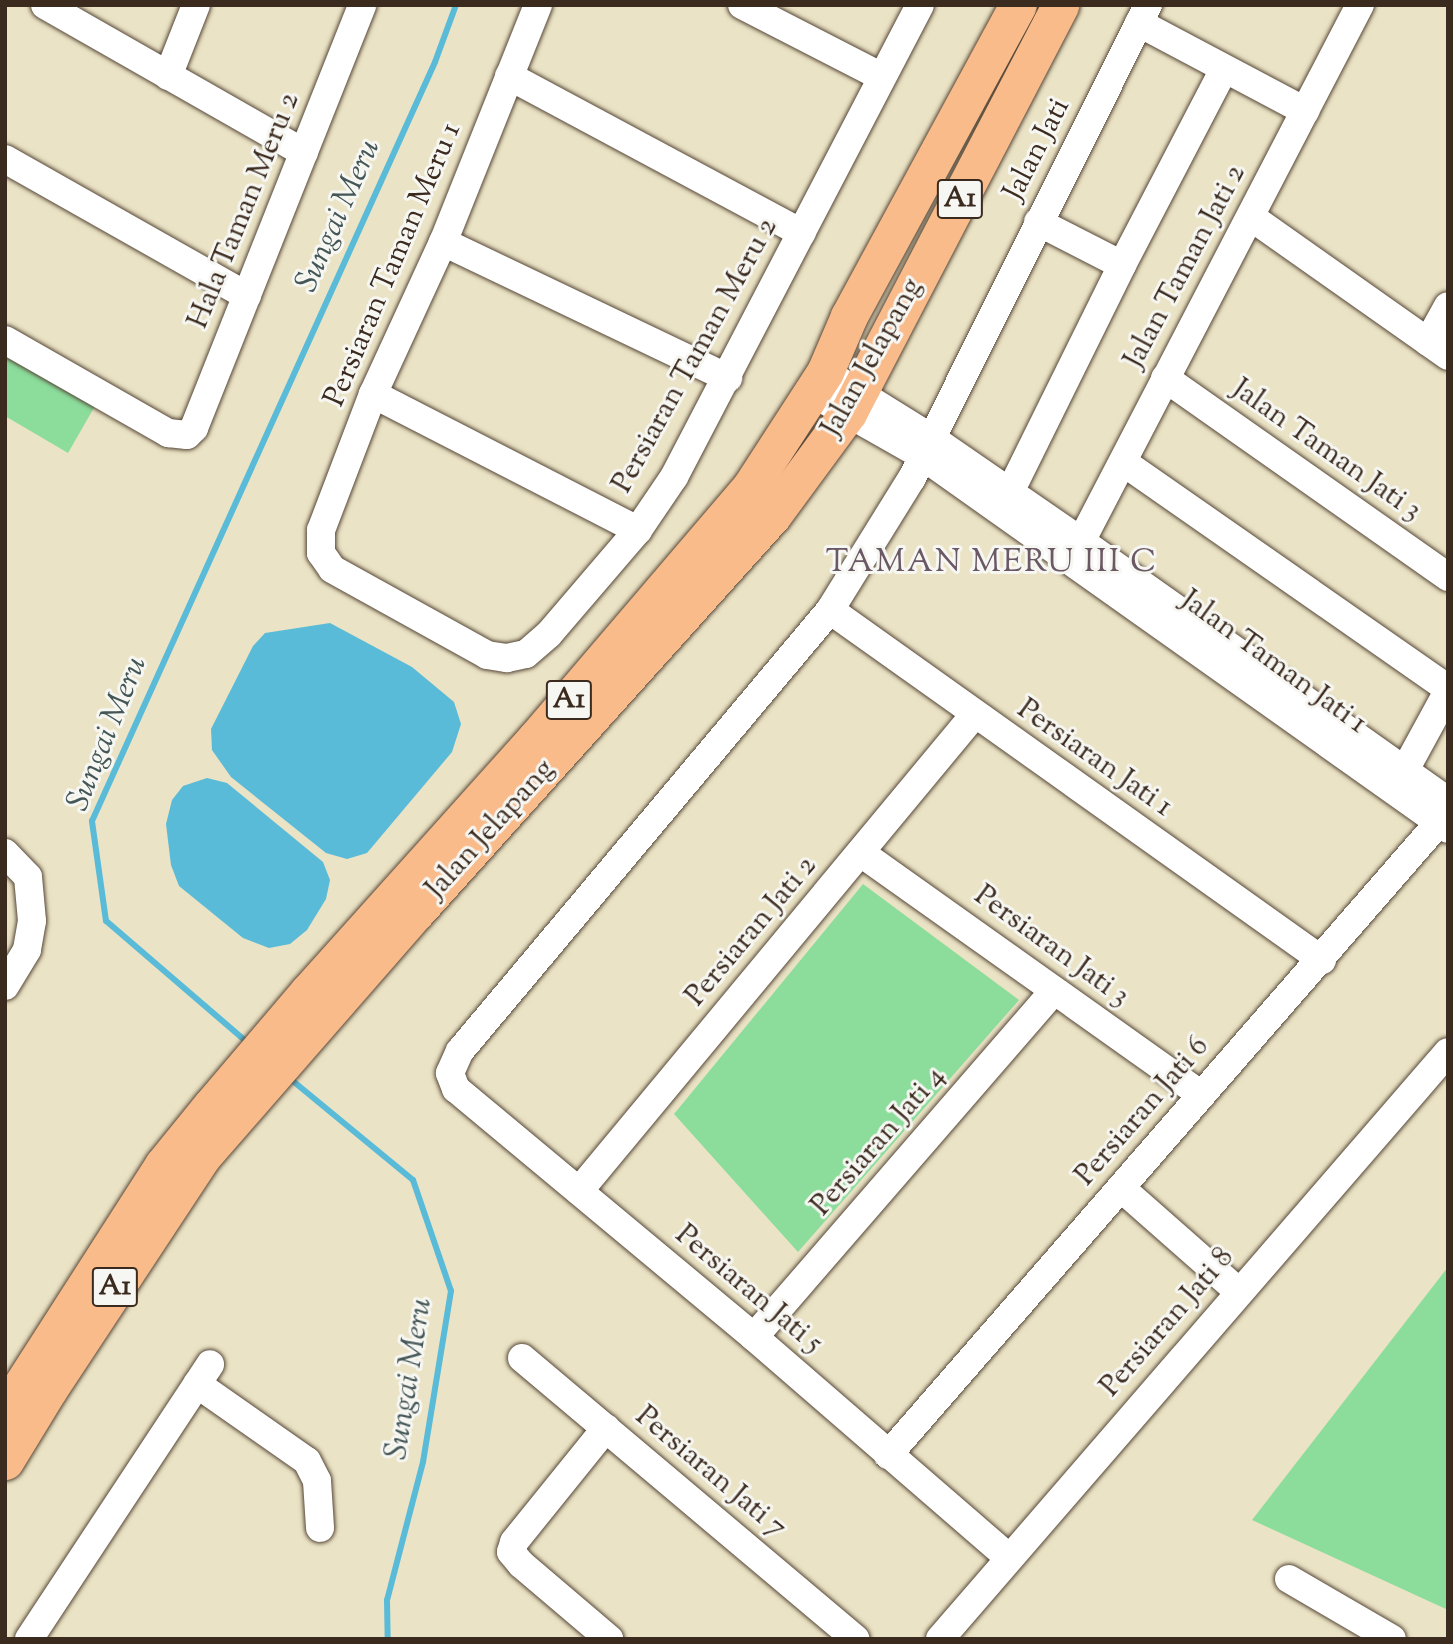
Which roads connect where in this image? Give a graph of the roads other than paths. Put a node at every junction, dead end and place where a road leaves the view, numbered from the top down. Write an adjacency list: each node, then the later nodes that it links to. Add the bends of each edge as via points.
1 (45, 5): 12 (street)
2 (196, 5): 12 (street)
3 (362, 5): 16 (street, Hala Taman Meru 2)
4 (538, 5): 13 (street, Persiaran Taman Meru 1)
5 (742, 5): 14 (street)
6 (920, 5): 14 (street, Persiaran Taman Meru 2)
7 (1018, 5): 29 (main road, Jalan Jelapang / A1, via 849,316)
8 (1060, 5): 31 (main road, Jalan Jelapang / A1)
9 (1360, 5): 15 (street, Jalan Taman Jati 2)
10 (1144, 14): 11 (street); 19 (street, Jalan Jati)
11 (1224, 69): 15 (street); 22 (street)
12 (168, 76): 16 (street)
13 (509, 76): 20 (street); 21 (street, Persiaran Taman Meru 1)
14 (882, 77): 20 (street, Persiaran Taman Meru 2)
15 (1305, 111): 18 (street, Jalan Taman Jati 2)
16 (304, 153): 23 (street, Hala Taman Meru 2)
17 (5, 159): 23 (street)
18 (1251, 216): 26 (street); 28 (street, Jalan Taman Jati 2)
19 (1038, 222): 22 (street); 32 (street, Jalan Jati)
20 (802, 233): 27 (street, Persiaran Taman Meru 2)
21 (443, 242): 27 (street); 30 (street, Persiaran Taman Meru 1)
22 (1122, 265): 34 (street)
23 (247, 296): 25 (street, Hala Taman Meru 2, via 194,428 183,436 168,433)
24 (1448, 306): 26 (street)
25 (5, 340)
26 (1438, 349)
27 (728, 378): 35 (street, Persiaran Taman Meru 2, via 674,477)
28 (1165, 378): 33 (street, Jalan Taman Jati 2); 38 (street, Jalan Taman Jati 3)
29 (818, 383): 31 (street, Jalan Taman Jati 1); 49 (main road, Jalan Jelapang / A1, via 751,486)
30 (373, 394): 35 (street); 37 (street, Persiaran Taman Meru 1, via 321,530)
31 (854, 402): 32 (street, Jalan Taman Jati 1); 49 (main road, Jalan Jelapang / A1, via 773,515 416,912)
32 (925, 446): 34 (street, Jalan Taman Jati 1); 36 (street, Jalan Taman Jati 1); 39 (street, Jalan Jati, via 912,478)
33 (1123, 462): 36 (street, Jalan Taman Jati 2); 40 (street)
34 (1010, 492): 36 (street, Jalan Taman Jati 1)
35 (638, 530): 37 (street, Persiaran Taman Meru 2, via 549,634 526,653 507,658 487,655 332,569)
36 (1077, 551): 42 (street, Jalan Taman Jati 1); 43 (street, Jalan Taman Jati 1)
37 (321, 553)
38 (1448, 577)
39 (830, 610): 41 (street, Persiaran Jati 1); 51 (street, Jalan Jati, via 460,1051)
40 (1448, 690): 42 (street)
41 (974, 715): 45 (street, Persiaran Jati 2); 46 (street, Persiaran Jati 1)
42 (1405, 770): 43 (street, Jalan Taman Jati 1)
43 (1445, 816): 46 (street, Persiaran Jati 6)
44 (5, 853): 47 (street, via 28,877 32,921 27,950)
45 (862, 853): 48 (street, Persiaran Jati 3); 55 (street, Persiaran Jati 2)
46 (1322, 960): 52 (street, Persiaran Jati 6)
47 (5, 986)
48 (1054, 991): 52 (street, Persiaran Jati 3); 57 (street, Persiaran Jati 4)
49 (323, 997): 53 (main road, Jalan Jelapang / A1)
50 (1448, 1052): 56 (street, Persiaran Jati 8)
51 (450, 1073): 55 (street, Persiaran Jati 5, via 456,1089)
52 (1202, 1095): 54 (street, Persiaran Jati 6)
53 (222, 1112): 59 (main road, Jalan Jelapang / A1, via 163,1165); 62 (main road, Jalan Jelapang / A1)
54 (1121, 1188): 56 (street); 61 (street, Persiaran Jati 6)
55 (579, 1191): 57 (street, Persiaran Jati 5)
56 (1239, 1292): 64 (street, Persiaran Jati 8)
57 (754, 1337): 61 (street, Persiaran Jati 5)
58 (522, 1358): 60 (street, Persiaran Jati 7)
59 (5, 1411)
60 (606, 1428): 67 (street, via 514,1542 511,1552); 68 (street, Persiaran Jati 7)
61 (888, 1455): 64 (street, Persiaran Jati 5)
62 (5, 1461)
63 (320, 1528): 66 (street, via 317,1480 307,1461 203,1374)
64 (1008, 1556): 69 (street, Persiaran Jati 8)
65 (1289, 1579): 70 (street)
66 (29, 1639)
67 (609, 1639)
68 (856, 1639)
69 (940, 1639)
70 (1392, 1639)

